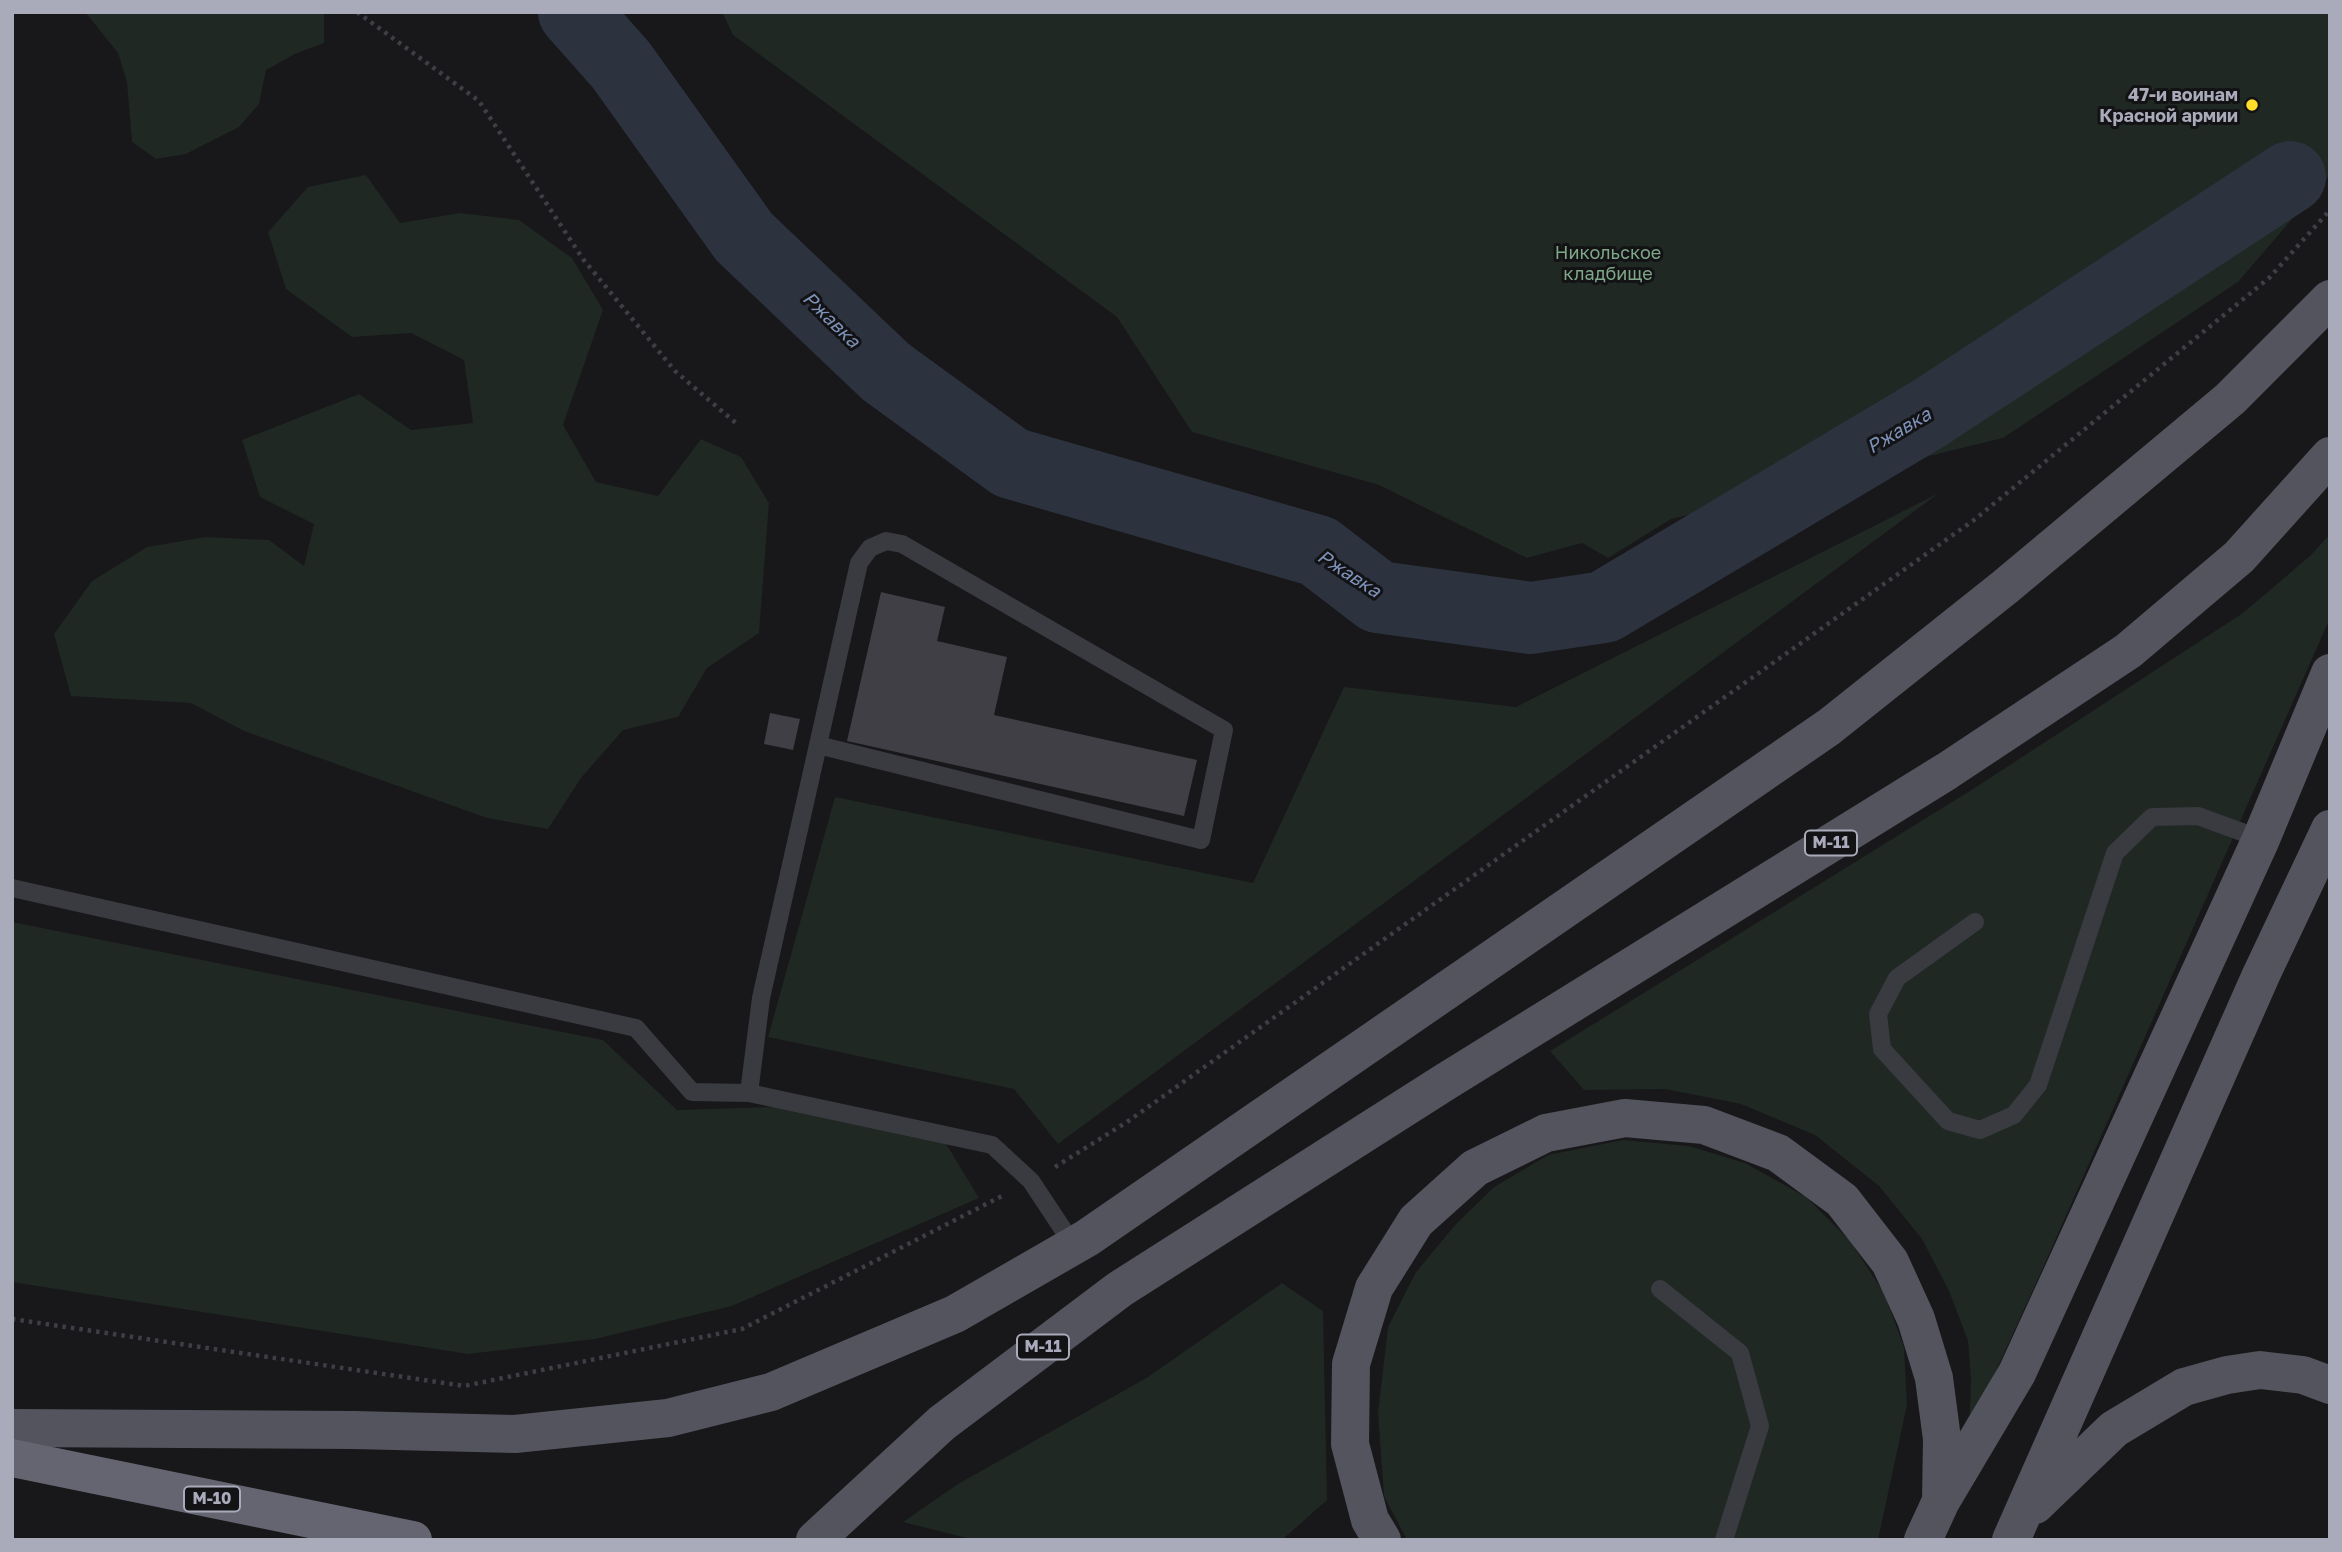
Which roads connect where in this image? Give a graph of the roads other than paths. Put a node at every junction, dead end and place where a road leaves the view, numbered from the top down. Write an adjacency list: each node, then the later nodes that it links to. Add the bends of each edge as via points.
1 (2330, 299): 10 (main road, via 2230,399 1829,727)
2 (2330, 456): 18 (main road, М-11, via 2239,557 2129,652 1120,1289 942,1423)
3 (2330, 673): 6 (main road)
4 (818, 745): 4 (lane, via 1201,840 1224,730 902,544 886,541 870,548 859,563); 9 (lane, via 761,998)
5 (2330, 829): 16 (main road)
6 (2261, 839): 8 (lane, via 2198,816 2152,817 2115,853 2038,1085 2014,1115 1980,1130 1948,1122 1882,1049 1878,1014 1897,978); 15 (main road, via 2017,1373)
7 (12, 888): 9 (lane, via 636,1028 692,1092)
8 (1975, 922)
9 (749, 1093): 10 (lane, via 992,1145 1031,1181)
10 (1074, 1246): 13 (main road, via 954,1314 783,1387 668,1418 515,1434)
11 (1660, 1289): 20 (lane, via 1740,1353 1760,1426)
12 (2330, 1385): 16 (main road, via 2303,1375 2260,1370 2184,1387 2114,1429 2054,1485)
13 (12, 1428)
14 (12, 1458): 17 (highway, М-10)
15 (1941, 1502): 19 (main road, via 1942,1439 1934,1378 1916,1319 1890,1262 1842,1200 1778,1153 1704,1125 1625,1118 1546,1133 1475,1168 1416,1221 1374,1288 1351,1364 1350,1444 1370,1520); 21 (main road)
16 (2015, 1531)
17 (412, 1540)
18 (815, 1540)
19 (1382, 1540)
20 (1724, 1540)
21 (1923, 1540)

